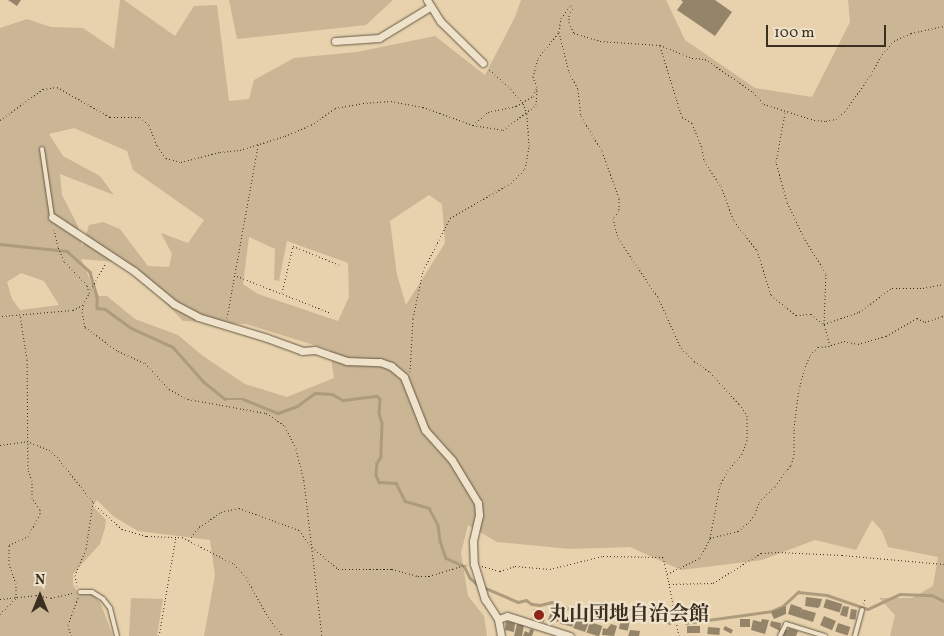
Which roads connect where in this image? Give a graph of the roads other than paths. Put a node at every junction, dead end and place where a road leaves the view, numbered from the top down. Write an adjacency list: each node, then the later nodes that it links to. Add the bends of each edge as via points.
1 (428, 3): 2 (street, via 379,38); 3 (street, via 440,21)
2 (335, 42)
3 (483, 64)
4 (42, 149): 5 (lane)
5 (52, 217): 8 (street, via 198,318 302,351 315,350 347,361 380,362 404,377 425,430 452,460 478,503 473,541 474,564 485,597)
6 (80, 592): 9 (lane, via 92,592 103,599 110,608)
7 (862, 610): 14 (lane)
8 (498, 619): 10 (street); 11 (street, via 507,616)
9 (117, 636)
10 (501, 636)
11 (570, 636)
12 (780, 636): 13 (lane, via 786,624)
13 (825, 636)
14 (855, 636)

